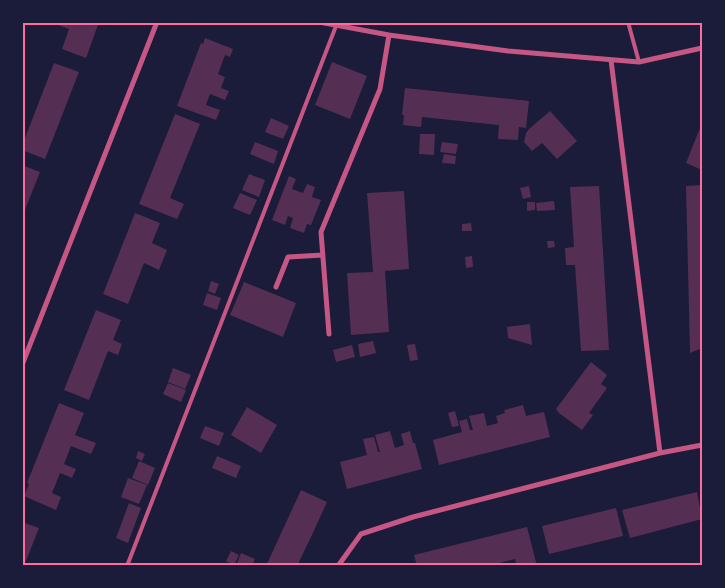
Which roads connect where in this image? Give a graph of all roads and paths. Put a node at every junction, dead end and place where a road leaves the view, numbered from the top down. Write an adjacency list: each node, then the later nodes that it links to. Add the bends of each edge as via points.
1 (157, 22): 12 (street)
2 (319, 22): 4 (street)
3 (628, 22): 8 (lane)
4 (336, 26): 5 (street); 15 (lane)
5 (389, 35): 7 (street, via 508,51); 9 (street, via 380,89 321,232)
6 (702, 48): 8 (street)
7 (611, 60): 8 (street); 14 (street)
8 (639, 62)
9 (322, 255): 10 (street, via 288,257); 11 (street)
10 (276, 287)
11 (329, 334)
12 (22, 364)
13 (702, 445): 14 (street)
14 (660, 453): 16 (street, via 413,517 361,534)
15 (127, 566)
16 (338, 566)

